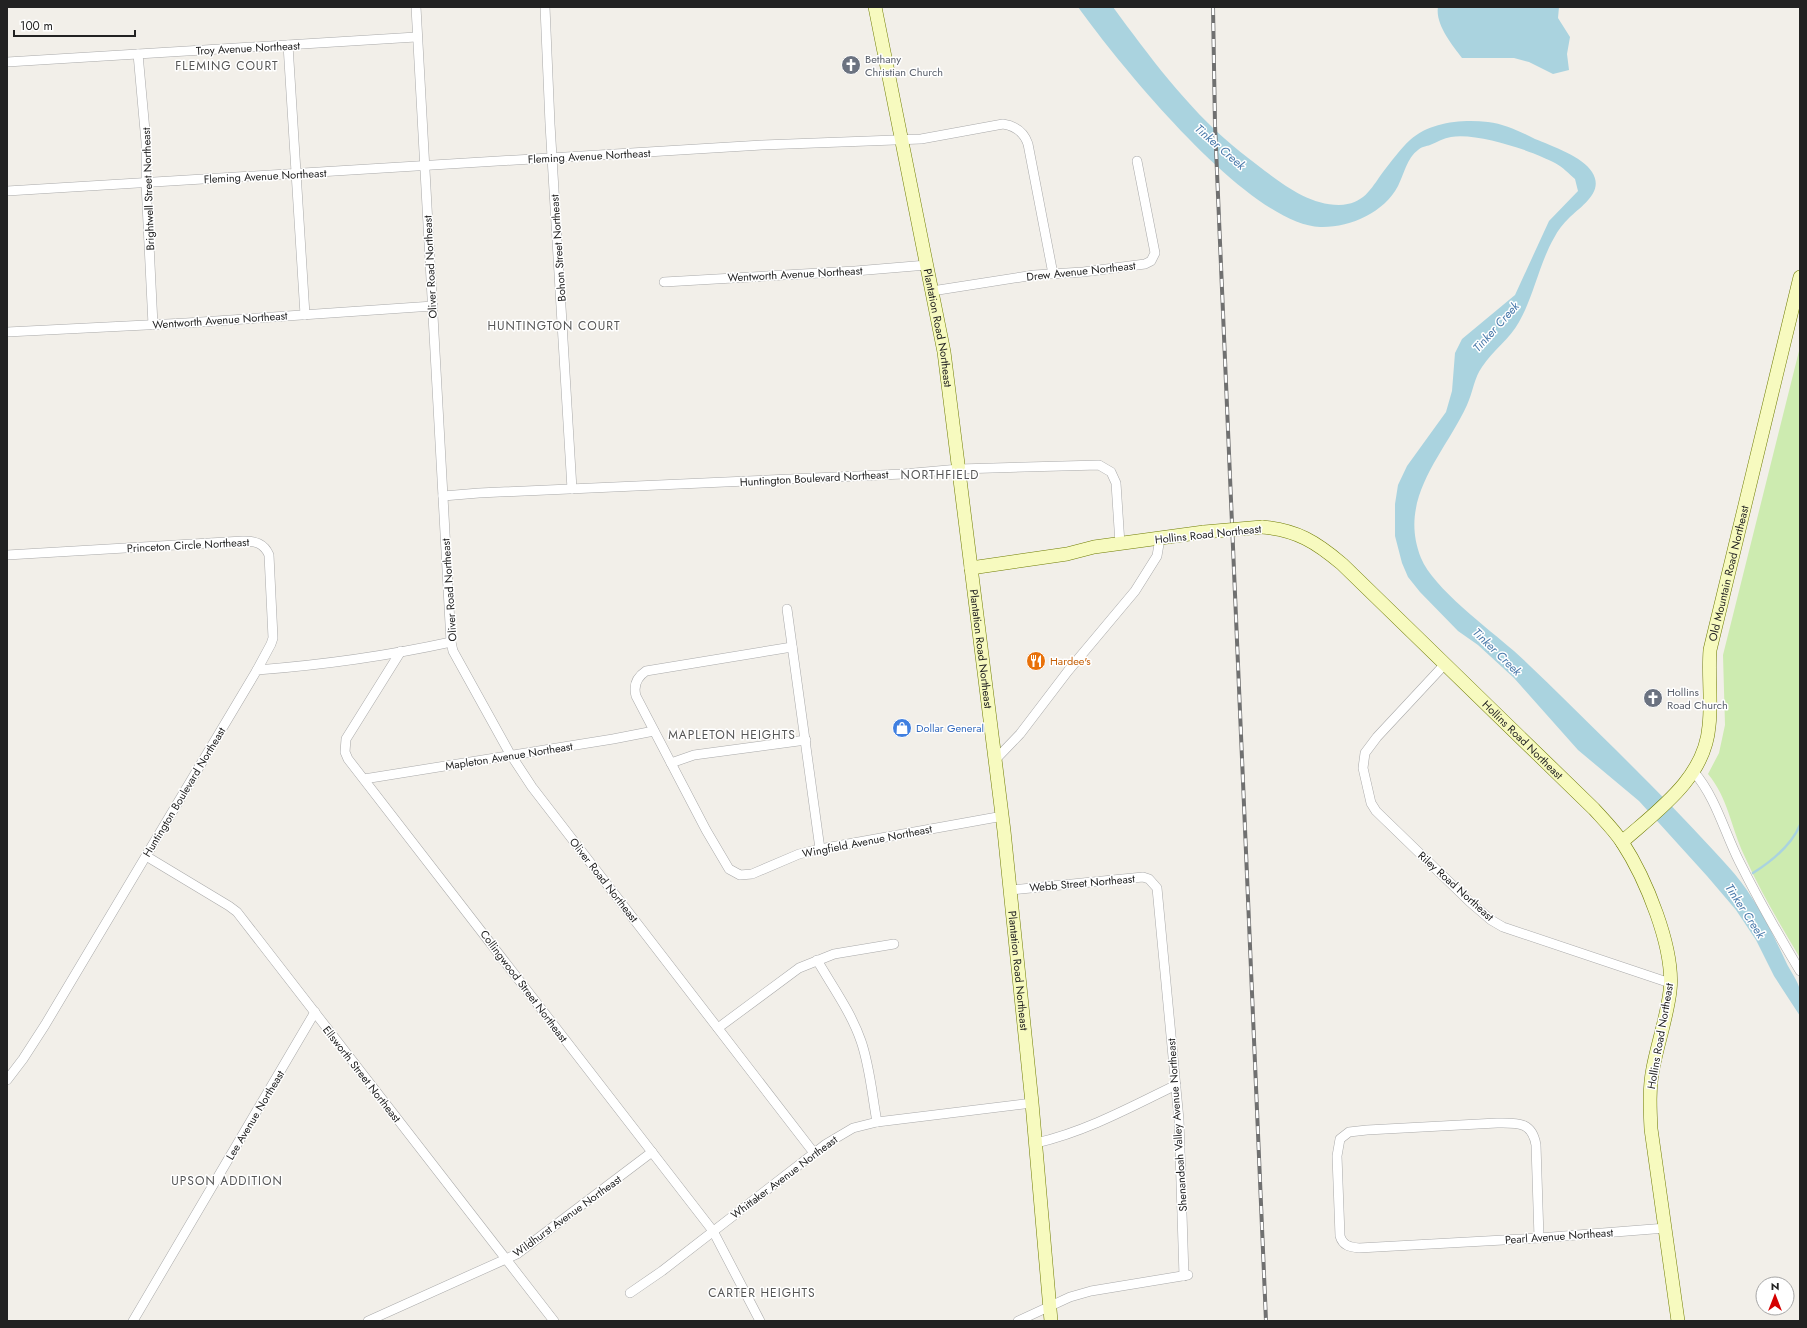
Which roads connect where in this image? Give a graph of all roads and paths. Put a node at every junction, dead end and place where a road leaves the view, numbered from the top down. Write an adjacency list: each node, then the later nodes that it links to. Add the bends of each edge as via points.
1 (416, 7): 4 (street, Oliver Road Northeast)
2 (545, 7): 9 (street, Bohon Street Northeast)
3 (875, 7): 8 (main road, Plantation Road Northeast)
4 (416, 37): 5 (street, Troy Avenue Northeast); 11 (street, Oliver Road Northeast)
5 (288, 45): 6 (street, Troy Avenue Northeast); 12 (street)
6 (138, 54): 7 (street, Troy Avenue Northeast); 13 (street, Brightwell Street Northeast, via 145,121)
7 (7, 62)
8 (901, 139): 9 (street, Fleming Avenue Northeast); 15 (main road, Plantation Road Northeast); 16 (street, Fleming Avenue Northeast, via 934,137 998,124 1010,125 1022,132 1028,144)
9 (552, 158): 11 (street, Fleming Avenue Northeast); 25 (street, Bohon Street Northeast)
10 (1137, 161): 16 (street, Drew Avenue Northeast, via 1154,256 1145,264)
11 (424, 166): 12 (street, Fleming Avenue Northeast); 20 (street, Oliver Road Northeast)
12 (297, 174): 13 (street, Fleming Avenue Northeast); 21 (street)
13 (146, 183): 14 (street, Fleming Avenue Northeast); 22 (street, Brightwell Street Northeast)
14 (7, 191)
15 (927, 265): 18 (street, Wentworth Avenue Northeast); 19 (main road, Plantation Road Northeast)
16 (1053, 274): 19 (street, Drew Avenue Northeast)
17 (1800, 277): 42 (main road, Old Mountain Road Northeast, via 1710,650 1709,728 1706,745)
18 (664, 282)
19 (932, 291): 24 (main road, Plantation Road Northeast, via 944,352)
20 (433, 306): 21 (street, Wentworth Avenue Northeast); 26 (street, Oliver Road Northeast)
21 (305, 315): 22 (street, Wentworth Avenue Northeast)
22 (154, 324): 23 (street, Wentworth Avenue Northeast)
23 (7, 332)
24 (959, 469): 25 (street, Huntington Boulevard Northeast, via 903,474); 28 (street, Huntington Boulevard Northeast, via 1082,465 1105,467 1111,472 1116,483); 30 (main road, Plantation Road Northeast)
25 (572, 489): 26 (street, Huntington Boulevard Northeast)
26 (443, 496): 32 (street, Oliver Road Northeast)
27 (1160, 538): 28 (main road, Hollins Road Northeast); 35 (main road, Hollins Road Northeast, bridge, via 1262,527 1290,531 1311,540 1326,551); 40 (street, via 1157,556 1135,591 1068,671 1020,734)
28 (1120, 544): 30 (main road, Hollins Road Northeast)
29 (7, 556): 36 (street, Princeton Circle Northeast, via 257,542 269,555 273,638)
30 (971, 568): 40 (main road, Plantation Road Northeast)
31 (787, 610): 33 (street)
32 (451, 642): 34 (street); 39 (street, Oliver Road Northeast)
33 (792, 647): 37 (street, Wingfield Avenue Northeast, via 646,670 637,679 636,696); 38 (street)
34 (401, 651): 36 (street, via 296,667); 43 (street, Collingwood Street Northeast, via 346,740 345,752 348,759)
35 (1445, 664): 45 (main road, Hollins Road Northeast, via 1594,809); 53 (street, Riley Road Northeast, via 1368,746 1363,760 1369,795 1376,811 1491,920 1517,933)
36 (257, 670): 47 (street, Huntington Boulevard Northeast)
37 (654, 731): 39 (street, Mapleton Avenue Northeast); 41 (street, Wingfield Avenue Northeast)
38 (806, 740): 41 (street, via 694,755); 46 (street)
39 (511, 756): 43 (street, Mapleton Avenue Northeast); 55 (street, Oliver Road Northeast)
40 (995, 760): 44 (main road, Plantation Road Northeast)
41 (671, 763): 46 (street, Wingfield Avenue Northeast, via 723,861 734,873 752,874 799,854)
42 (1694, 772): 45 (main road, Old Mountain Road Northeast, via 1673,796); 51 (street, via 1715,804 1739,860)
43 (364, 780): 61 (street, Collingwood Street Northeast)
44 (1002, 816): 46 (street, Wingfield Avenue Northeast); 48 (main road, Plantation Road Northeast)
45 (1622, 842): 53 (main road, Hollins Road Northeast, via 1642,878 1660,924 1667,950)
46 (820, 849)
47 (146, 856): 54 (street, Ellsworth Street Northeast, via 237,912); 56 (street, Huntington Boulevard Northeast, via 45,1025)
48 (1010, 890): 52 (street, Webb Street Northeast, via 1143,877 1149,879 1155,883 1159,892); 58 (main road, Plantation Road Northeast)
49 (894, 944): 50 (street, via 834,954)
50 (817, 960): 55 (street, via 780,981); 59 (street, via 860,1039 869,1070)
51 (1800, 971)
52 (1165, 975): 57 (street, Shenandoah Valley Avenue Northeast)
53 (1670, 983): 63 (main road, Hollins Road Northeast, via 1653,1068 1649,1105)
54 (315, 1012): 66 (street, Ellsworth Street Northeast); 69 (street, Lee Avenue Northeast)
55 (718, 1028): 62 (street, Oliver Road Northeast)
56 (7, 1080)
57 (1176, 1085): 60 (street, via 1106,1118 1064,1135); 68 (street, Shenandoah Valley Avenue Northeast, via 1186,1276 1097,1290)
58 (1032, 1103): 59 (street, Whittaker Avenue Northeast); 60 (main road, Plantation Road Northeast)
59 (877, 1122): 62 (street, Whittaker Avenue Northeast, via 842,1133)
60 (1036, 1142): 68 (main road, Plantation Road Northeast)
61 (652, 1152): 64 (street, Collingwood Street Northeast); 66 (street, Wildhurst Avenue Northeast, via 517,1254)
62 (814, 1153): 64 (street, Whittaker Avenue Northeast)
63 (1666, 1228): 65 (street, Pearl Avenue Northeast); 75 (main road, Hollins Road Northeast)
64 (713, 1231): 67 (street, Whittaker Avenue Northeast); 72 (street, Collingwood Street Northeast)
65 (1539, 1238): 65 (street, Pearl Avenue Northeast, via 1536,1146 1529,1128 1518,1123 1493,1123 1350,1132 1344,1135 1338,1145 1342,1241 1350,1247)
66 (505, 1260): 70 (street, Wildhurst Avenue Northeast); 71 (street, Ellsworth Street Northeast)
67 (630, 1293)
68 (1049, 1306): 73 (street); 74 (main road, Plantation Road Northeast)
69 (133, 1321)
70 (368, 1321)
71 (554, 1321)
72 (760, 1321)
73 (1018, 1321)
74 (1051, 1321)
75 (1678, 1321)

